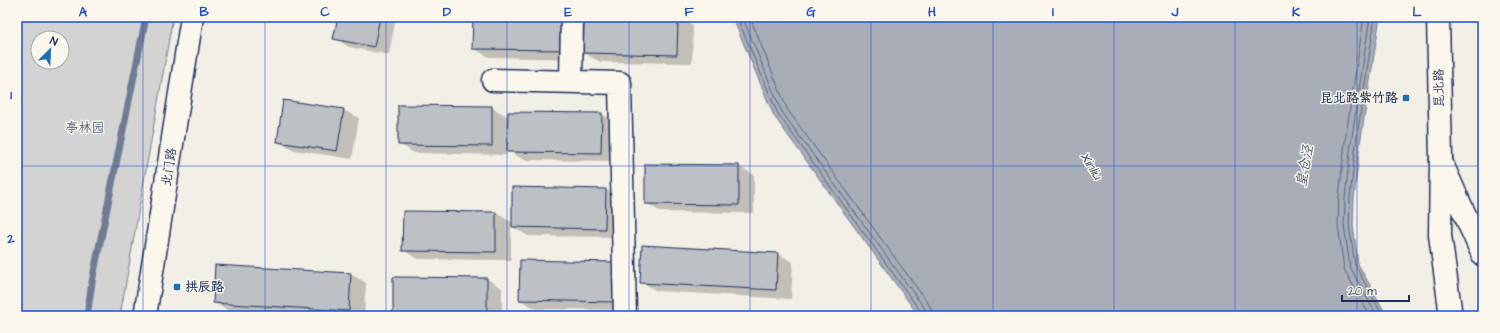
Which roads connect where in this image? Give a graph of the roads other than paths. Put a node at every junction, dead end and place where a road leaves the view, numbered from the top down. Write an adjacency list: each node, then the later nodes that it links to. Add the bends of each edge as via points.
1 (192, 17): 9 (main road, 北门路)
2 (204, 17): 10 (main road)
3 (572, 17): 6 (main road)
4 (1438, 17): 7 (main road, 昆北路)
5 (493, 80): 6 (main road)
6 (572, 82): 11 (main road, via 620,83)
7 (1441, 159): 8 (main road); 12 (main road, 昆北路, via 1440,235)
8 (1483, 255)
9 (145, 316)
10 (158, 316)
11 (625, 316)
12 (1451, 316)

